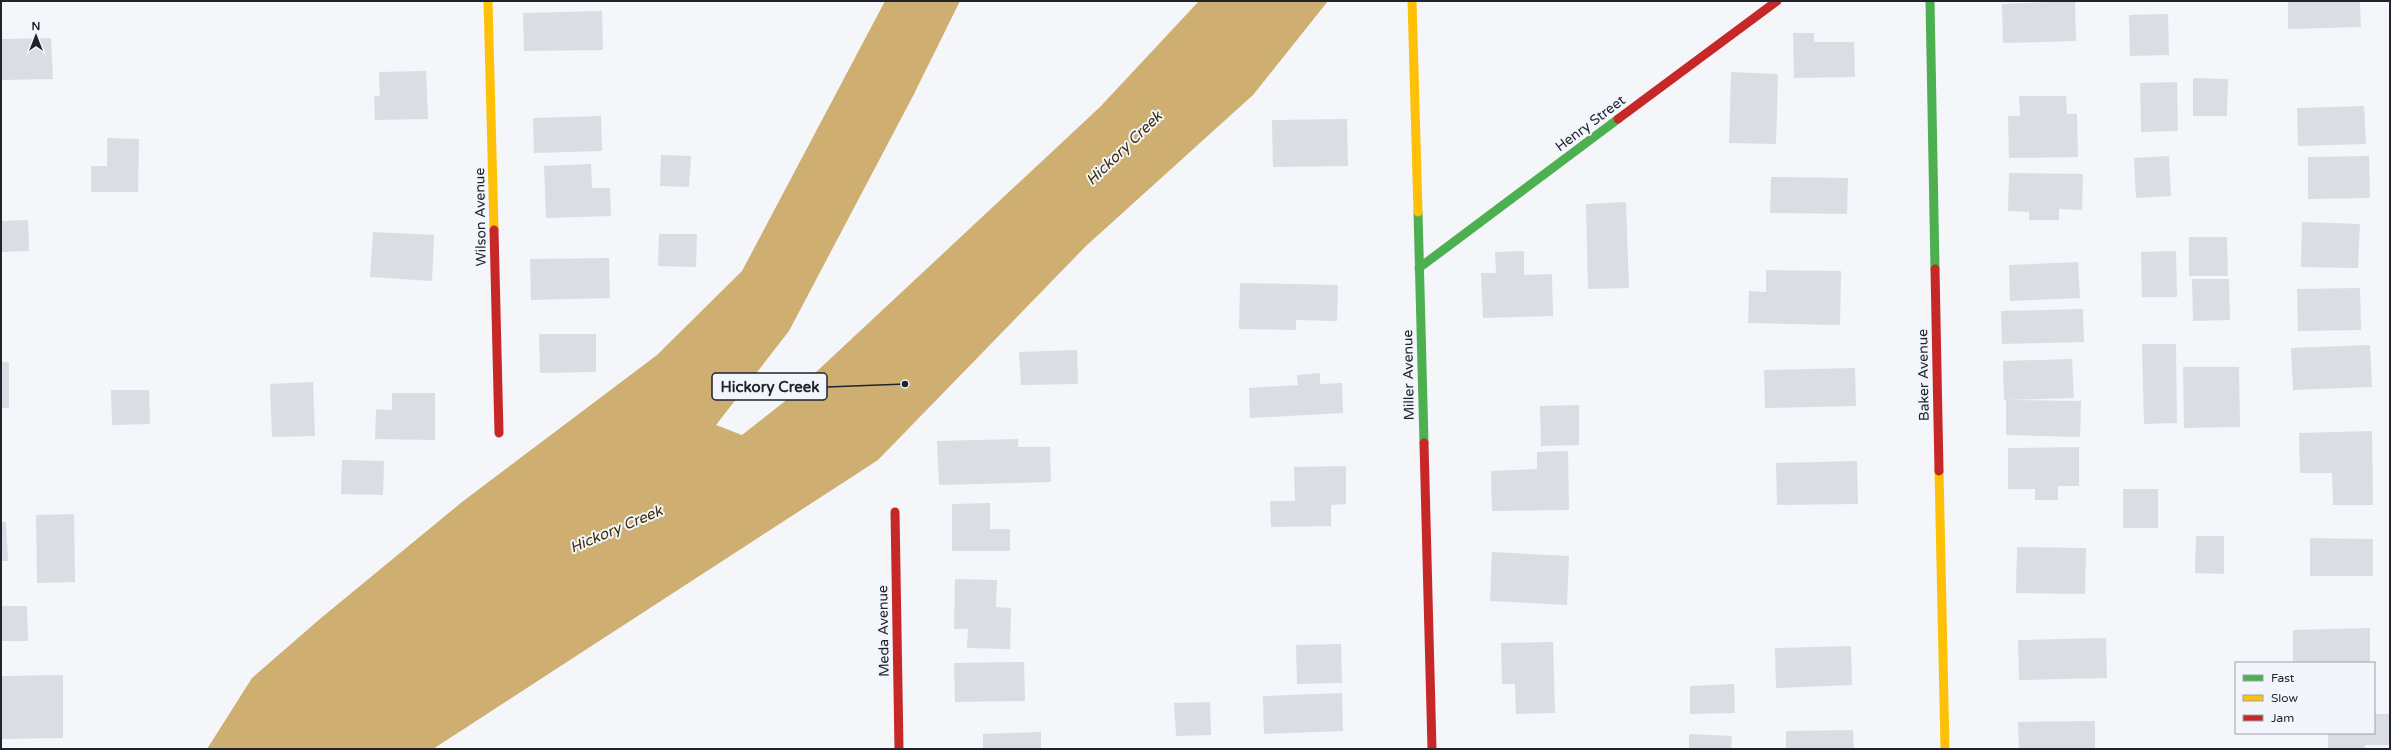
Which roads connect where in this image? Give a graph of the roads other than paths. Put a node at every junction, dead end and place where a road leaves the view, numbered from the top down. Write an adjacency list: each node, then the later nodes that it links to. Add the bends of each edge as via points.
1 (488, 1): 6 (street, Wilson Avenue)
2 (1412, 1): 5 (street, Miller Avenue)
3 (1777, 1): 5 (street, Henry Street)
4 (1930, 1): 10 (street, Baker Avenue)
5 (1419, 268): 9 (street, Miller Avenue)
6 (499, 433)
7 (895, 512): 8 (street, Meda Avenue)
8 (899, 749)
9 (1432, 749)
10 (1945, 749)

